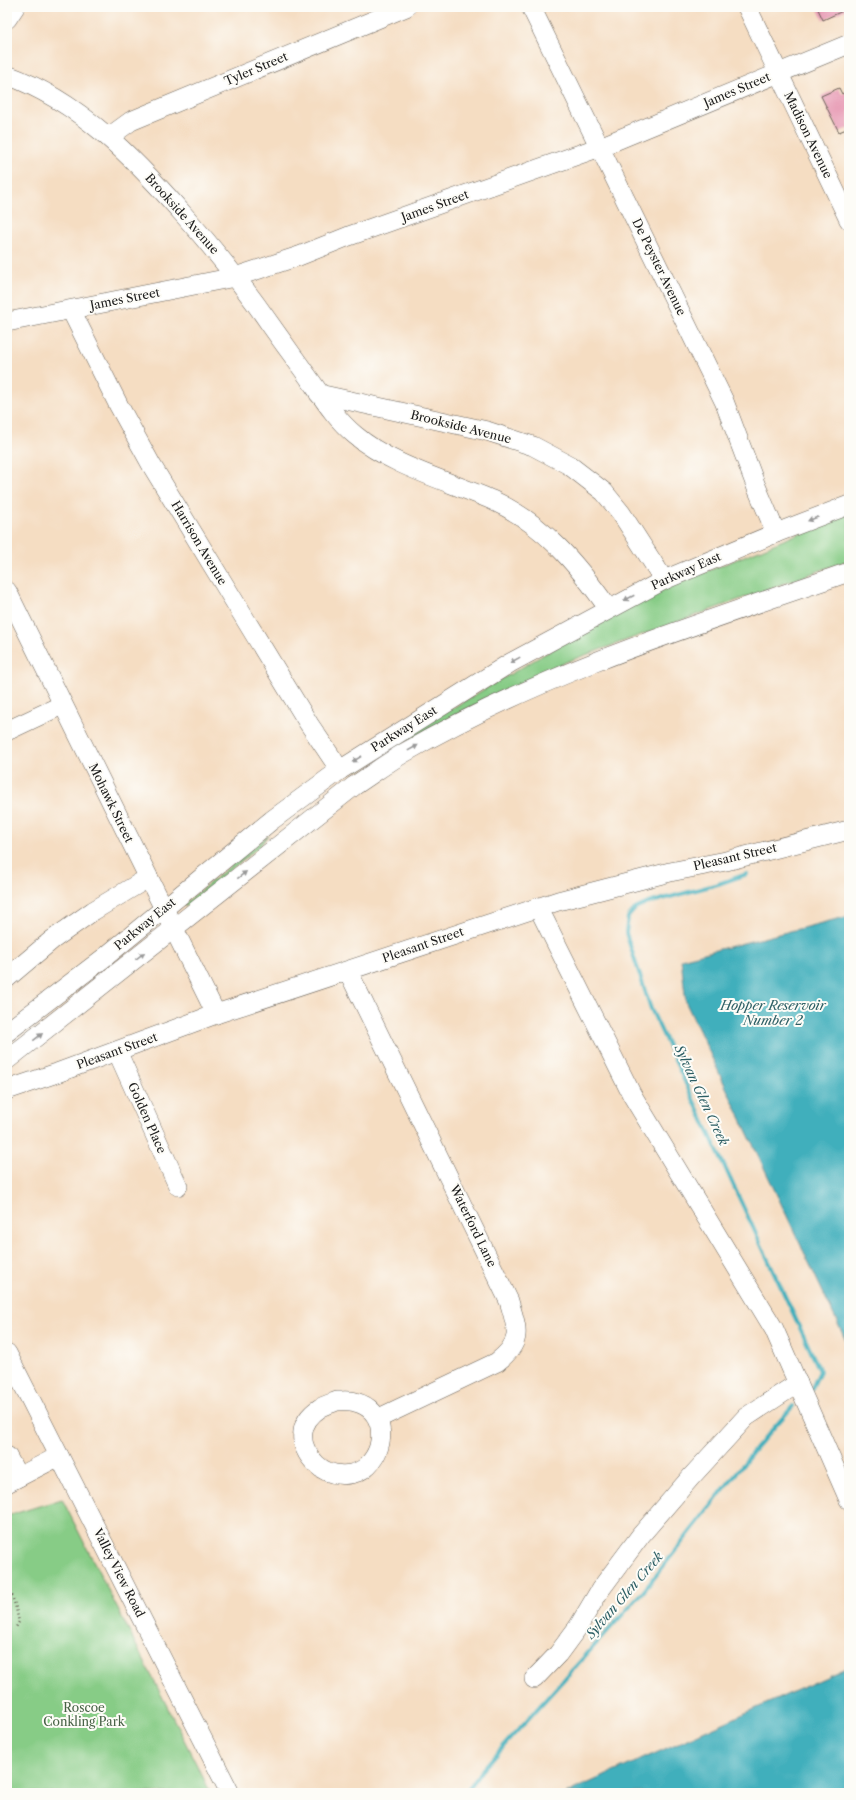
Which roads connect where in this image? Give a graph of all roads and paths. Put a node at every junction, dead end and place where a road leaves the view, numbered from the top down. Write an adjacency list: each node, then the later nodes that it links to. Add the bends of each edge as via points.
1 (15, 7): 5 (street)
2 (406, 7): 9 (street, Tyler Street, via 131,121)
3 (531, 7): 10 (street, De Peyster Avenue)
4 (747, 7): 7 (street, Madison Avenue)
5 (7, 19)
6 (849, 44): 7 (street, James Street)
7 (778, 72): 10 (street, James Street); 11 (street, Madison Avenue)
8 (7, 75): 9 (street, Brookside Avenue, via 52,96)
9 (109, 137): 12 (street, Brookside Avenue, via 154,180)
10 (600, 147): 12 (street, James Street); 17 (street, De Peyster Avenue, via 724,401)
11 (849, 220)
12 (235, 277): 13 (street, James Street); 15 (street, Brookside Avenue)
13 (71, 310): 14 (street, James Street); 24 (street, Harrison Avenue, via 152,466 309,724)
14 (7, 322)
15 (320, 394): 19 (street, Brookside Avenue, via 487,430 533,446 569,465 604,492 621,513); 21 (street, Brookside Avenue, via 339,421 357,437 390,457 494,501 529,520 559,546)
16 (849, 505): 17 (street, Parkway East, one-way to 17)
17 (776, 533): 19 (street, Parkway East)
18 (849, 572): 29 (street, Parkway East, one-way to 18, via 354,786 403,754 452,727 572,672 710,620)
19 (664, 580): 21 (street, Parkway East, one-way to 21)
20 (7, 591): 22 (street, Mohawk Street)
21 (608, 608): 24 (street, Parkway East, one-way to 24, via 510,663)
22 (62, 705): 23 (street); 26 (street, Mohawk Street)
23 (7, 730)
24 (340, 770): 28 (street, Parkway East, via 272,820)
25 (849, 830): 27 (street, Pleasant Street, via 670,872)
26 (148, 878): 28 (street, Mohawk Street); 31 (street, via 92,911)
27 (538, 907): 30 (street, Pleasant Street); 39 (street, via 632,1095 774,1329)
28 (164, 909): 29 (street, Mohawk Street); 33 (street, Parkway East)
29 (174, 929): 32 (street, Mohawk Street); 35 (street, Parkway East, one-way to 29)
30 (348, 970): 32 (street, Pleasant Street); 40 (street, Waterford Lane, via 510,1300 517,1328 514,1346 497,1362)
31 (7, 978)
32 (216, 1014): 34 (street, Pleasant Street)
33 (7, 1032)
34 (117, 1051): 36 (street, Pleasant Street); 37 (street, Golden Place)
35 (7, 1060)
36 (7, 1090)
37 (178, 1186)
38 (7, 1352): 42 (street, Valley View Road)
39 (798, 1383): 44 (street); 47 (street, via 746,1417 691,1477 641,1535 600,1590 558,1654)
40 (378, 1418): 40 (street, via 372,1409 355,1402 337,1401 321,1407 309,1417 303,1430 307,1455 321,1469 338,1475 356,1473 368,1465 378,1449 381,1429)
41 (7, 1456): 43 (street)
42 (59, 1456): 43 (street); 48 (street, Valley View Road)
43 (12, 1480)
44 (849, 1500)
45 (7, 1580): 46 (path, via 19,1622)
46 (15, 1629)
47 (534, 1679)
48 (230, 1793)

